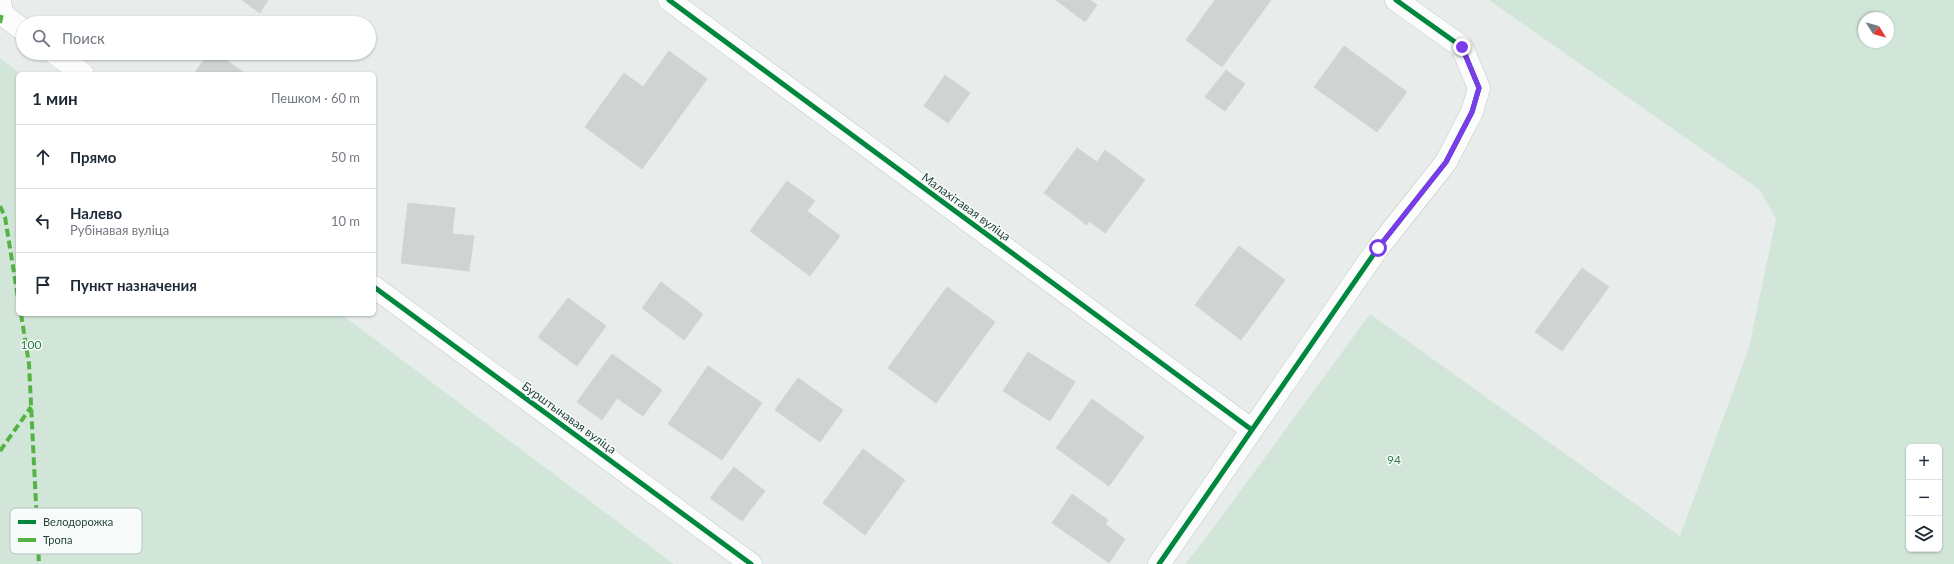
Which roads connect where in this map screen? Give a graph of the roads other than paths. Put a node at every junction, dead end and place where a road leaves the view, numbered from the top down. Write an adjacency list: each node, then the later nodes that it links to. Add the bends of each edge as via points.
1 (0, 0): 4 (street, via 2,14)
2 (669, 0): 8 (street, Малахітавая вуліца)
3 (1396, 0): 8 (street, via 1462,47 1479,88 1472,112 1446,162 1378,248)
4 (16, 25)
5 (64, 60): 6 (street)
6 (80, 72)
7 (376, 288): 9 (street, Бурштынавая вуліца)
8 (1252, 430): 10 (street)
9 (751, 564)
10 (1159, 564)

